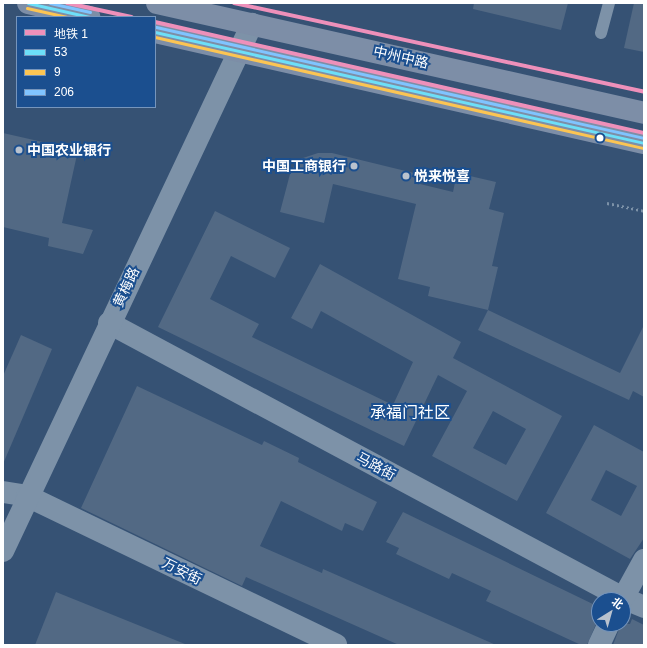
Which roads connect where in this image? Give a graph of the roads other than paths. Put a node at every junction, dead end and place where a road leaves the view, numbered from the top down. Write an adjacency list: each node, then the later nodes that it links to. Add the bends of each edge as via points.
1 (28, 3): 4 (main road)
2 (157, 3): 5 (main road, 中州中路)
3 (609, 3): 7 (lane)
4 (85, 16)
5 (252, 24): 8 (street, 黄梅路); 9 (main road, 中州中路)
6 (156, 32): 8 (main road)
7 (601, 32)
8 (238, 51): 10 (main road); 11 (street, 黄梅路)
9 (644, 113)
10 (644, 143)
11 (109, 322): 13 (street, 黄梅路); 16 (street, 马路街)
12 (3, 492): 13 (street, 万安街)
13 (27, 496): 14 (street, 黄梅路); 21 (street, 万安街)
14 (3, 551)
15 (644, 560): 17 (street)
16 (609, 592)
17 (626, 592)
18 (631, 602): 19 (street, 马路街)
19 (644, 607)
20 (605, 632): 22 (street)
21 (336, 645)
22 (599, 645)

